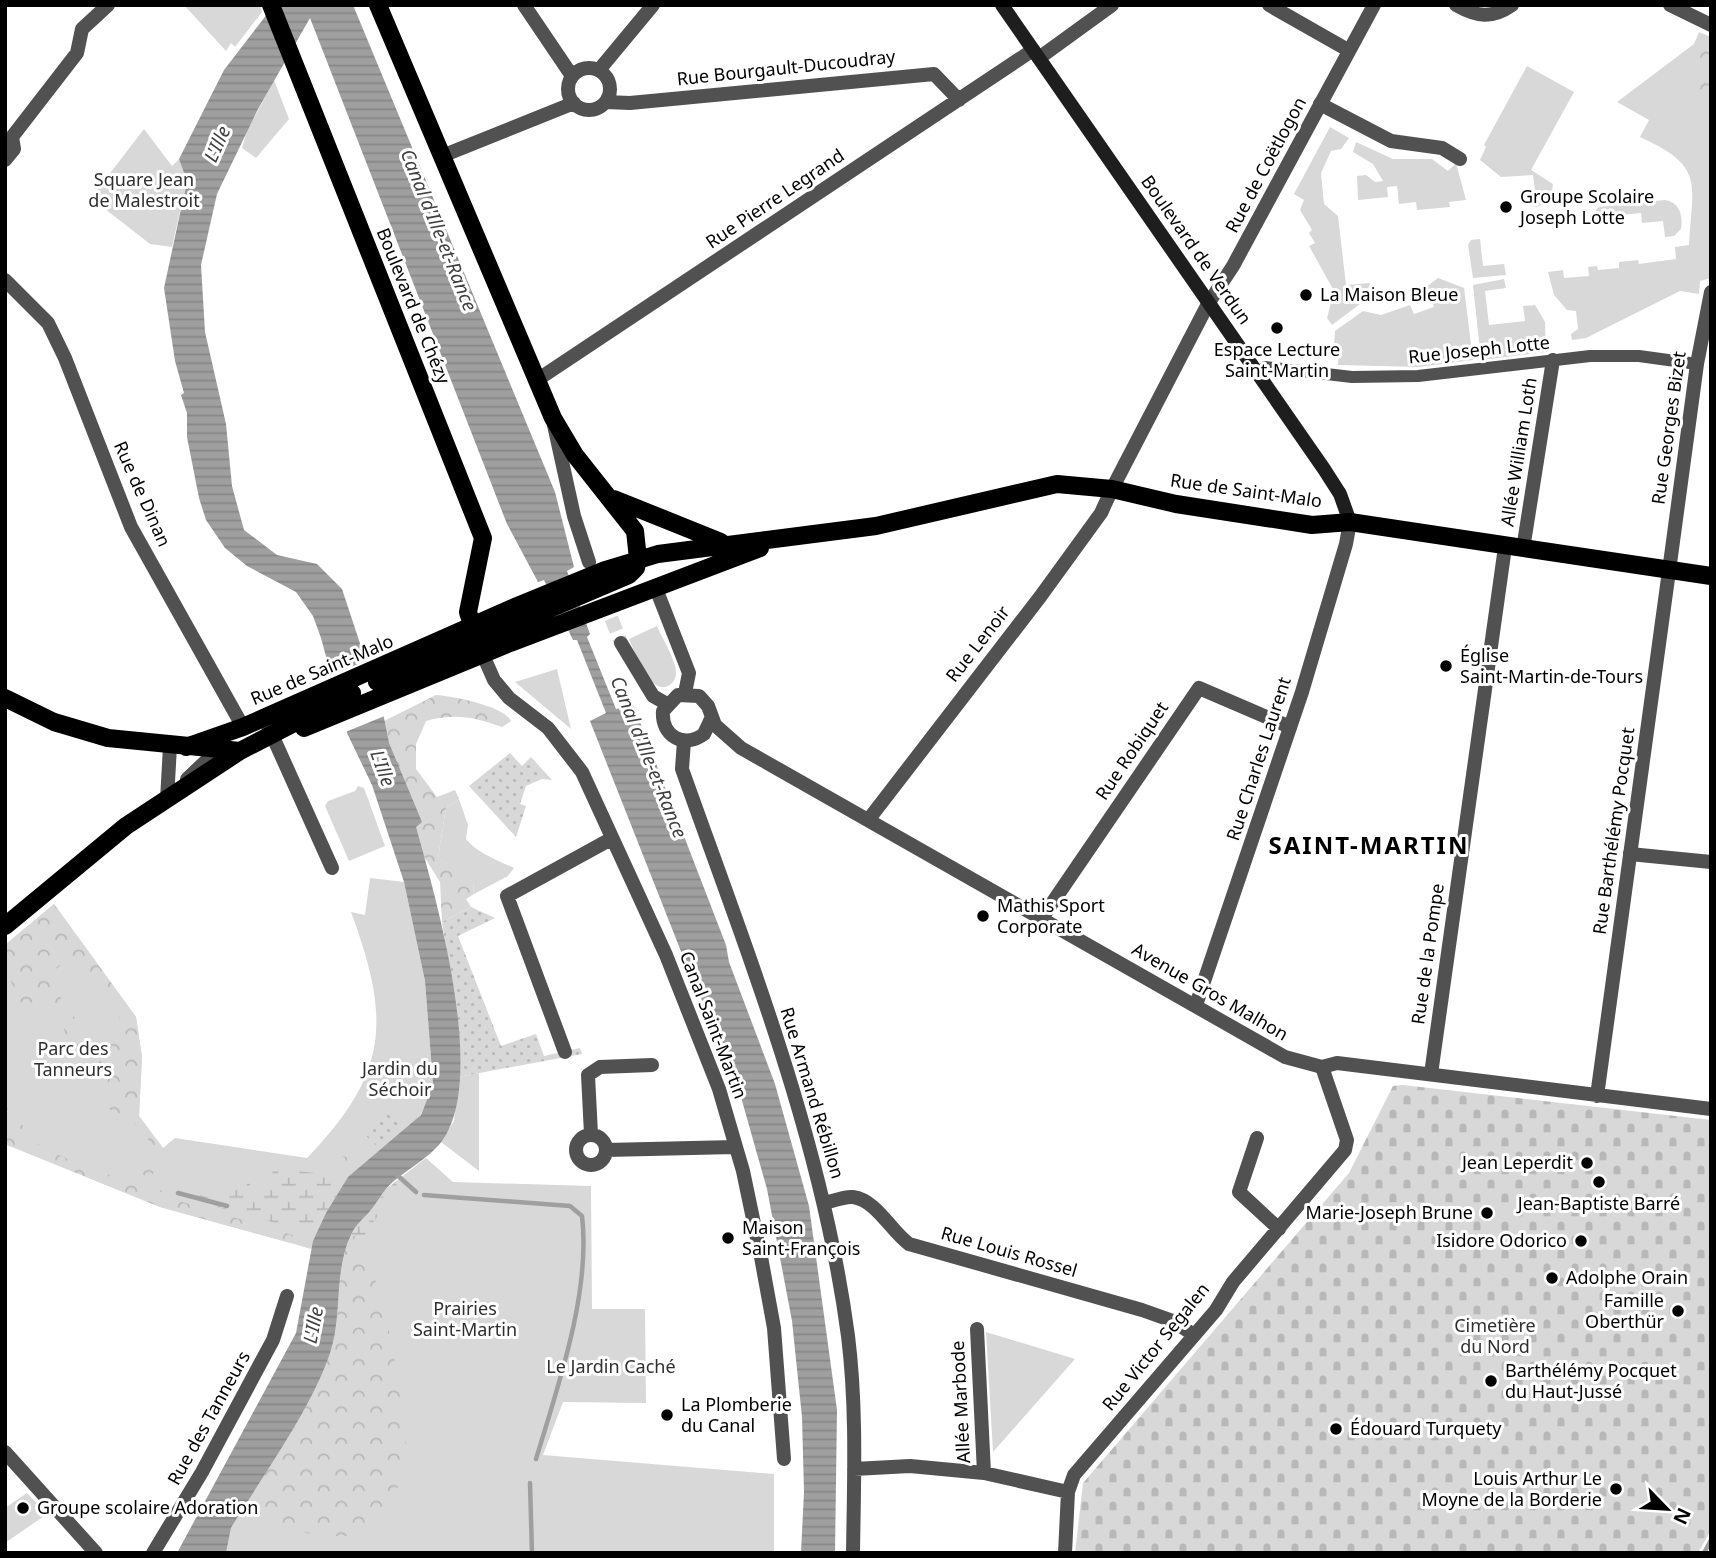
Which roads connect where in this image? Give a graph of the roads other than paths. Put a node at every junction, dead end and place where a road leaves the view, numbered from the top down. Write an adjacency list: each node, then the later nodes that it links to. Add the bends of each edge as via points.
1 (108, 5): 24 (street, via 82,29 77,53 12,137 14,149)
2 (378, 5): 22 (main road)
3 (524, 5): 17 (street)
4 (653, 5): 16 (street)
5 (1002, 5): 15 (main road, Boulevard de Verdun)
6 (1112, 5): 15 (street, Rue Pierre Legrand)
7 (1269, 5): 14 (street)
8 (1374, 5): 14 (street, Rue de Coëtlogon)
9 (1456, 5): 10 (street, via 1485,16)
10 (1512, 5)
11 (1670, 5): 13 (street)
12 (272, 7): 44 (main road, Boulevard de Chézy, via 483,538 468,612)
13 (1711, 25)
14 (1349, 50): 21 (street, Rue de Coëtlogon)
15 (1036, 54): 18 (street, Rue Pierre Legrand); 27 (main road, Boulevard de Verdun)
16 (599, 70): 17 (street, via 584,68); 19 (street, via 610,88)
17 (572, 76): 20 (street, via 568,87)
18 (959, 100): 19 (street, Rue Bourgault-Ducoudray, via 934,74); 31 (street, Rue Pierre Legrand)
19 (606, 102): 20 (street, Rue Bourgault-Ducoudray, via 590,110)
20 (573, 103): 22 (street, Rue Bourgault-Ducoudray)
21 (1320, 104): 23 (street, via 1391,141 1442,148); 27 (street, Rue de Coëtlogon)
22 (442, 156): 31 (main road)
23 (1460, 159)
24 (5, 160)
25 (5, 280): 53 (street, Rue de Dinan, via 48,323 131,527)
26 (1711, 292): 29 (street, Rue Georges Bizet)
27 (1208, 304): 34 (street, Rue de Coëtlogon); 35 (main road, Boulevard de Verdun, via 1324,469)
28 (1553, 360): 29 (street, Rue Joseph Lotte, via 1617,355); 30 (street, Rue Joseph Lotte, via 1418,376 1352,377); 38 (street, Allée William Loth)
29 (1697, 364): 41 (street, Rue Georges Bizet)
30 (1265, 367)
31 (537, 380): 32 (main road)
32 (552, 418): 33 (main road); 40 (street, via 574,516)
33 (599, 487): 37 (main road, via 618,502); 39 (main road, via 635,531)
34 (1112, 489): 35 (main road, Rue de Saint-Malo, via 1312,525); 36 (main road, Rue de Saint-Malo, via 1057,484 876,526); 62 (street, Rue Lenoir, via 1101,513 1040,597)
35 (1350, 522): 38 (main road, Rue de Saint-Malo); 54 (street, Rue Charles Laurent)
36 (779, 541): 37 (main road, Rue de Saint-Malo); 43 (main road, Rue de Saint-Malo)
37 (724, 544): 39 (main road, Rue de Saint-Malo)
38 (1514, 548): 41 (main road, Rue de Saint-Malo); 73 (street, Rue de la Pompe)
39 (638, 559): 40 (main road, Rue de Saint-Malo, via 636,568)
40 (604, 571): 44 (main road, Rue de Saint-Malo, via 519,612)
41 (1669, 571): 42 (main road, Rue de Saint-Malo); 64 (street, Rue Barthélémy Pocquet)
42 (1711, 576)
43 (655, 586): 44 (main road, Rue de Saint-Malo, via 510,643); 47 (street, via 689,673)
44 (480, 639): 46 (main road, Rue de Saint-Malo); 46 (main road, Rue de Saint-Malo); 63 (street, Canal Saint-Martin, via 494,680 548,728 582,772)
45 (621, 643): 49 (street, via 653,696)
46 (386, 680): 50 (main road, Rue de Saint-Malo)
47 (685, 693): 49 (street); 52 (street, via 705,701)
48 (5, 698): 57 (main road, Rue de Saint-Malo, via 83,732)
49 (667, 704): 56 (street, via 665,727 676,738)
50 (322, 707): 51 (main road, Rue de Saint-Malo); 55 (main road, Rue de Saint-Malo)
51 (270, 715): 53 (main road, Rue de Saint-Malo); 55 (street, via 267,724)
52 (711, 719): 56 (street, via 704,734); 59 (street, Avenue Gros Malhon)
53 (243, 727): 55 (street, via 257,738); 57 (main road, Rue de Saint-Malo); 58 (street)
54 (1290, 727): 67 (street, Rue Robiquet, via 1199,688); 69 (street, Rue Charles Laurent)
55 (273, 736): 60 (main road, Rue de Saint-Malo); 66 (street)
56 (691, 740): 59 (street, Avenue Gros Malhon); 80 (street, Rue Armand Rébillon, via 682,769 796,1091)
57 (178, 746): 58 (main road, Rue de Saint-Malo); 61 (street)
58 (219, 748): 60 (main road, Rue de Saint-Malo); 61 (street)
59 (741, 748): 62 (street, Avenue Gros Malhon)
60 (240, 751): 61 (main road)
61 (167, 800): 68 (main road, via 126,826)
62 (869, 820): 67 (street, Avenue Gros Malhon)
63 (611, 839): 70 (street, via 507,896); 78 (street, Canal Saint-Martin, via 666,955 719,1089)
64 (1630, 855): 65 (street); 74 (street, Rue Barthélémy Pocquet)
65 (1711, 862)
66 (332, 868)
67 (1042, 918): 69 (street, Avenue Gros Malhon)
68 (5, 926)
69 (1196, 1005): 72 (street, Avenue Gros Malhon, via 1272,1051)
70 (565, 1052)
71 (652, 1065): 76 (street, via 600,1067 588,1075)
72 (1322, 1067): 73 (street, Avenue Gros Malhon, via 1337,1063); 81 (street, Rue Victor Segalen, via 1348,1140 1345,1150)
73 (1431, 1074): 74 (street, Avenue Gros Malhon)
74 (1597, 1096): 75 (street, Avenue Gros Malhon)
75 (1711, 1109)
76 (591, 1134): 79 (street, via 602,1139); 79 (street, via 577,1144 580,1160 596,1164)
77 (1257, 1138): 81 (street, via 1239,1192)
78 (735, 1147): 79 (street); 86 (street, Canal Saint-Martin, via 774,1328)
79 (606, 1150)
80 (825, 1203): 84 (street, Rue Louis Rossel, via 852,1197 869,1204 909,1244 1142,1310 1174,1321); 87 (street, Rue Armand Rébillon, via 848,1337)
81 (1279, 1229): 84 (street, Rue Victor Segalen)
82 (287, 1296): 91 (street, Rue des Tanneurs, via 273,1340)
83 (977, 1329): 88 (street, Allée Marbode)
84 (1194, 1335): 89 (street, Rue Victor Segalen, via 1074,1475)
85 (5, 1452): 90 (street)
86 (784, 1458)
87 (854, 1469): 88 (street, via 910,1466); 92 (street, Rue Armand Rébillon)
88 (984, 1473): 89 (street)
89 (1068, 1492): 93 (street)
90 (96, 1553)
91 (153, 1553)
92 (853, 1553)
93 (1065, 1553)

